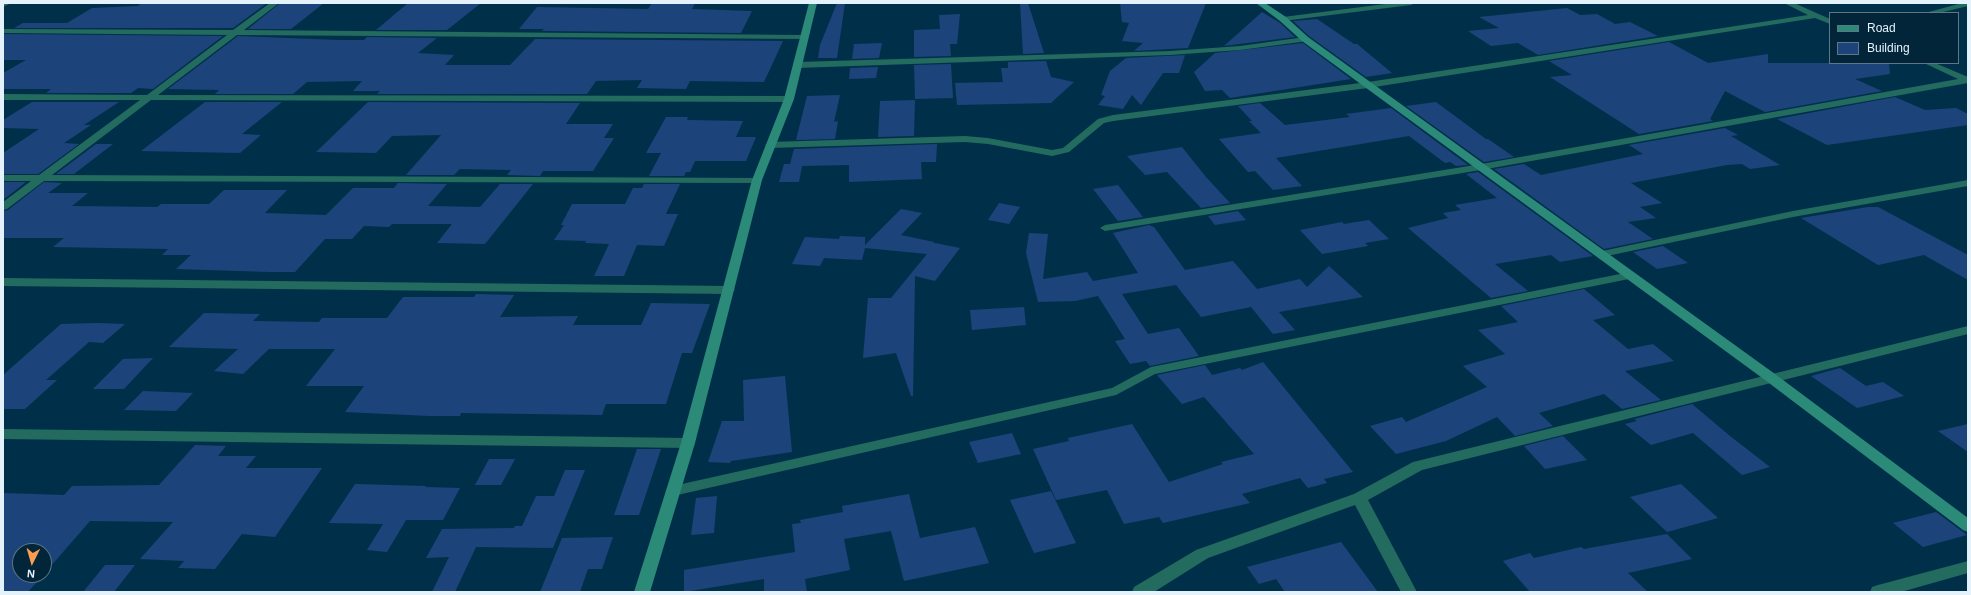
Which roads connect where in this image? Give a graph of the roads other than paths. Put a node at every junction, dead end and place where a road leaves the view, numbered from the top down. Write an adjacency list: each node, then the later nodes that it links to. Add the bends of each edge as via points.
1 (7, 3): 8 (street)
2 (275, 3): 14 (street)
3 (813, 3): 15 (street)
4 (1260, 3): 11 (street)
5 (1411, 3): 11 (street)
6 (1788, 3): 10 (street)
7 (1968, 4): 9 (street)
8 (3, 5)
9 (1933, 12)
10 (1815, 16): 12 (street); 19 (street)
11 (1283, 19): 16 (street)
12 (1829, 22)
13 (3, 31): 14 (street)
14 (235, 33): 15 (street); 21 (street)
15 (804, 37): 18 (street)
16 (1304, 39): 18 (street, via 1240,48 1170,53); 19 (street)
17 (1930, 64): 24 (street, via 1968,80)
18 (797, 65): 22 (street)
19 (1368, 85): 23 (street, via 1113,118 1101,121 1066,150 1052,153 965,139); 24 (street)
20 (3, 97): 21 (street)
21 (148, 98): 22 (street); 26 (street)
22 (789, 99): 23 (street)
23 (770, 146): 27 (street)
24 (1481, 167): 30 (street); 31 (street)
25 (3, 178): 26 (street)
26 (41, 179): 27 (street); 29 (street)
27 (757, 180): 34 (street)
28 (1968, 183): 31 (street, via 1793,214)
29 (3, 208)
30 (1105, 228)
31 (1602, 254): 32 (street)
32 (1630, 276): 36 (street); 39 (street, via 1151,371 1109,392)
33 (3, 282): 34 (street)
34 (729, 290): 38 (street)
35 (1968, 330): 36 (street)
36 (1770, 377): 40 (street, via 1418,466); 41 (street)
37 (3, 434): 38 (street)
38 (688, 443): 39 (street)
39 (673, 491): 43 (street)
40 (1359, 498): 44 (street, via 1202,554); 45 (street)
41 (1968, 526)
42 (1968, 567): 46 (street)
43 (642, 592)
44 (1140, 592)
45 (1410, 592)
46 (1878, 592)

